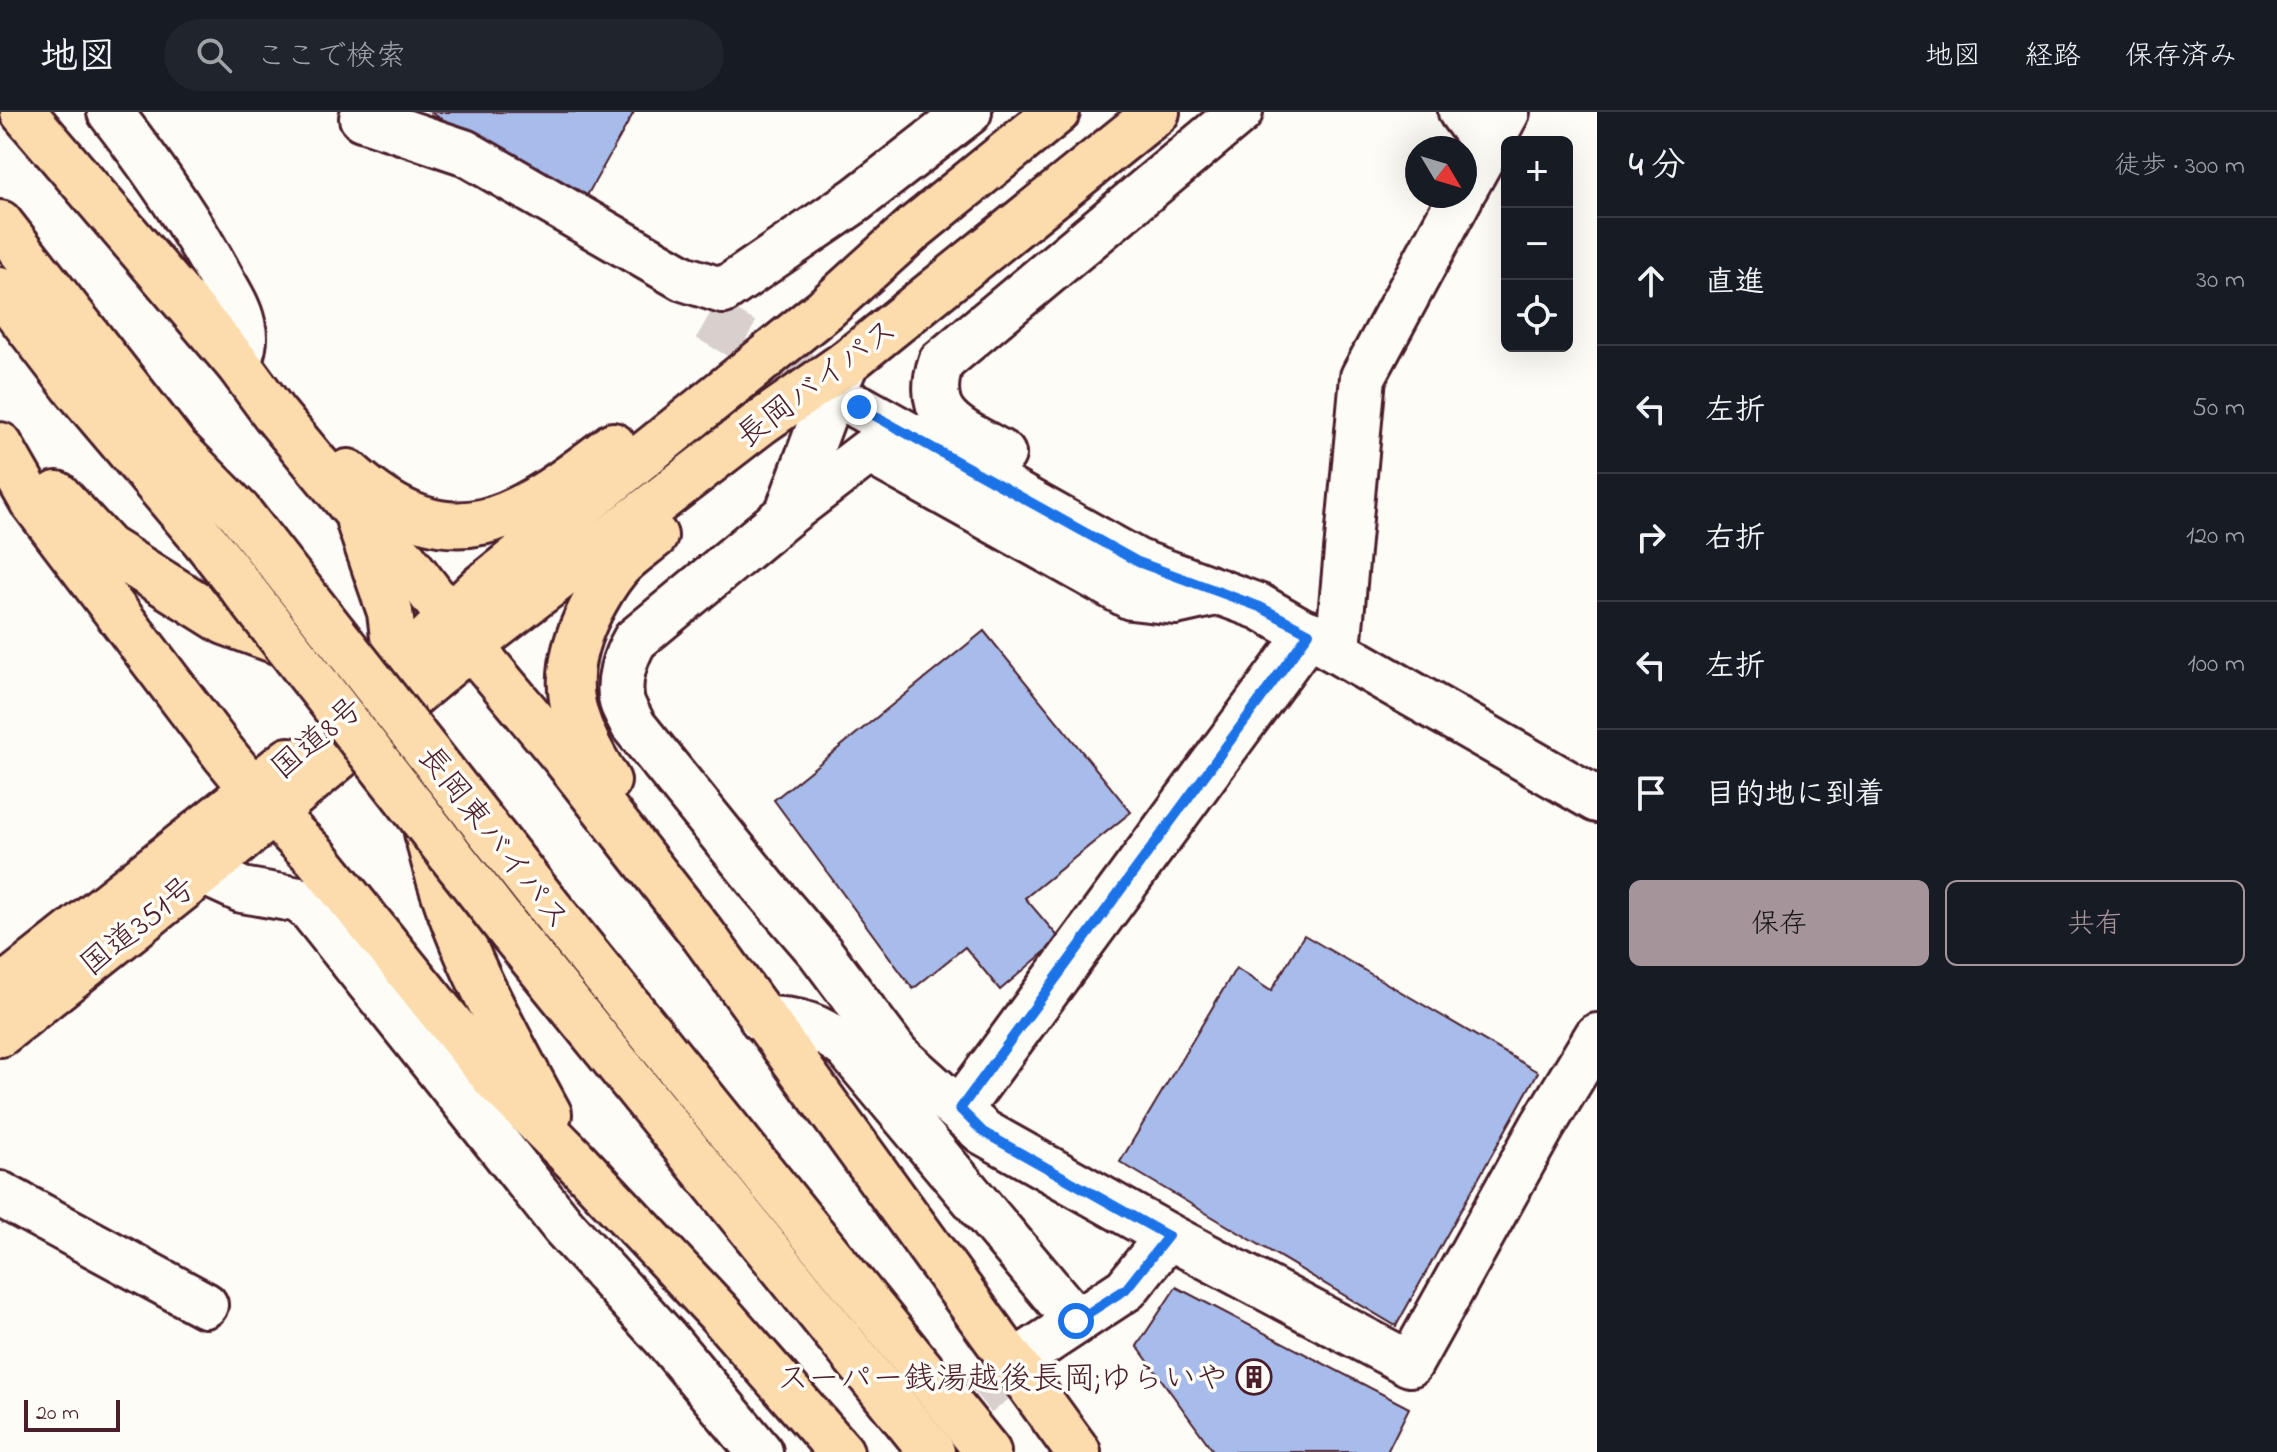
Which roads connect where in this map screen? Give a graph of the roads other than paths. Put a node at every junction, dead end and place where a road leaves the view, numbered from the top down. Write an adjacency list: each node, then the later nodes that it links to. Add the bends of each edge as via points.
1 (23, 112): 18 (highway)
2 (110, 112): 18 (street, via 159,176 234,302 243,326)
3 (1057, 112): 13 (highway, 長岡バイパス)
4 (1461, 112): 9 (street)
5 (358, 115): 8 (street, via 464,152 683,278 723,291 856,200); 16 (street)
6 (1152, 116): 7 (street); 17 (highway, 長岡バイパス)
7 (1234, 117): 24 (street, via 941,362 935,381 937,406 957,427 1151,538)
8 (959, 120): 13 (street)
9 (1497, 129): 10 (street)
10 (1477, 166)
11 (1455, 208): 26 (street, via 1363,377)
12 (0, 223): 27 (highway, 長岡東バイパス, bridge, via 174,446)
13 (913, 229): 15 (highway, 長岡バイパス)
14 (0, 290): 48 (highway, 長岡東バイパス, bridge)
15 (825, 309): 18 (highway, via 662,407 522,508 458,527 429,523 397,509 362,485); 25 (highway, 長岡バイパス)
16 (707, 319)
17 (846, 363): 23 (street); 25 (highway, 長岡バイパス); 33 (highway, via 767,441 620,565 592,607 571,660 570,688 587,748 664,853)
18 (238, 364): 22 (highway)
19 (859, 407): 24 (street, via 1138,562)
20 (0, 422): 27 (highway, via 107,548 162,584 225,622)
21 (0, 445): 29 (highway, via 32,501)
22 (356, 512): 25 (highway, via 405,560); 27 (highway, via 390,612)
23 (787, 514): 24 (street, via 869,451 1131,597 1175,602); 38 (street, via 635,640 622,678 622,701 633,725 820,952)
24 (1220, 592): 26 (street)
25 (460, 631): 27 (highway, 国道8号); 28 (highway)
26 (1324, 641): 30 (street); 39 (street)
27 (405, 687): 28 (highway); 31 (highway, 国道8号); 40 (highway, via 431,854 491,1008); 49 (highway, 長岡東バイパス, bridge, via 545,902)
28 (517, 702): 33 (highway)
29 (224, 754): 31 (highway); 34 (highway, via 219,786 195,815 103,889)
30 (1597, 800)
31 (263, 802): 32 (highway, 国道351号); 34 (highway, 国道351号); 40 (highway, via 316,857 495,1079)
32 (203, 872): 36 (highway, 国道351号); 46 (street, via 242,890 299,900 312,911 564,1227)
33 (704, 936): 35 (highway)
34 (12, 980)
35 (762, 1019): 38 (street, via 789,1019 824,1029 847,1048); 50 (highway)
36 (0, 1034)
37 (1597, 1036): 42 (street, via 1410,1364)
38 (884, 1065): 39 (street); 44 (street)
39 (960, 1109): 42 (street, via 983,1132)
40 (573, 1158): 47 (highway)
41 (0, 1194): 43 (street)
42 (1168, 1236): 44 (street, via 1126,1289)
43 (205, 1305)
44 (1076, 1321): 45 (street)
45 (1029, 1353)
46 (760, 1452)
47 (841, 1452)
48 (932, 1452)
49 (988, 1452)
50 (1078, 1452)

